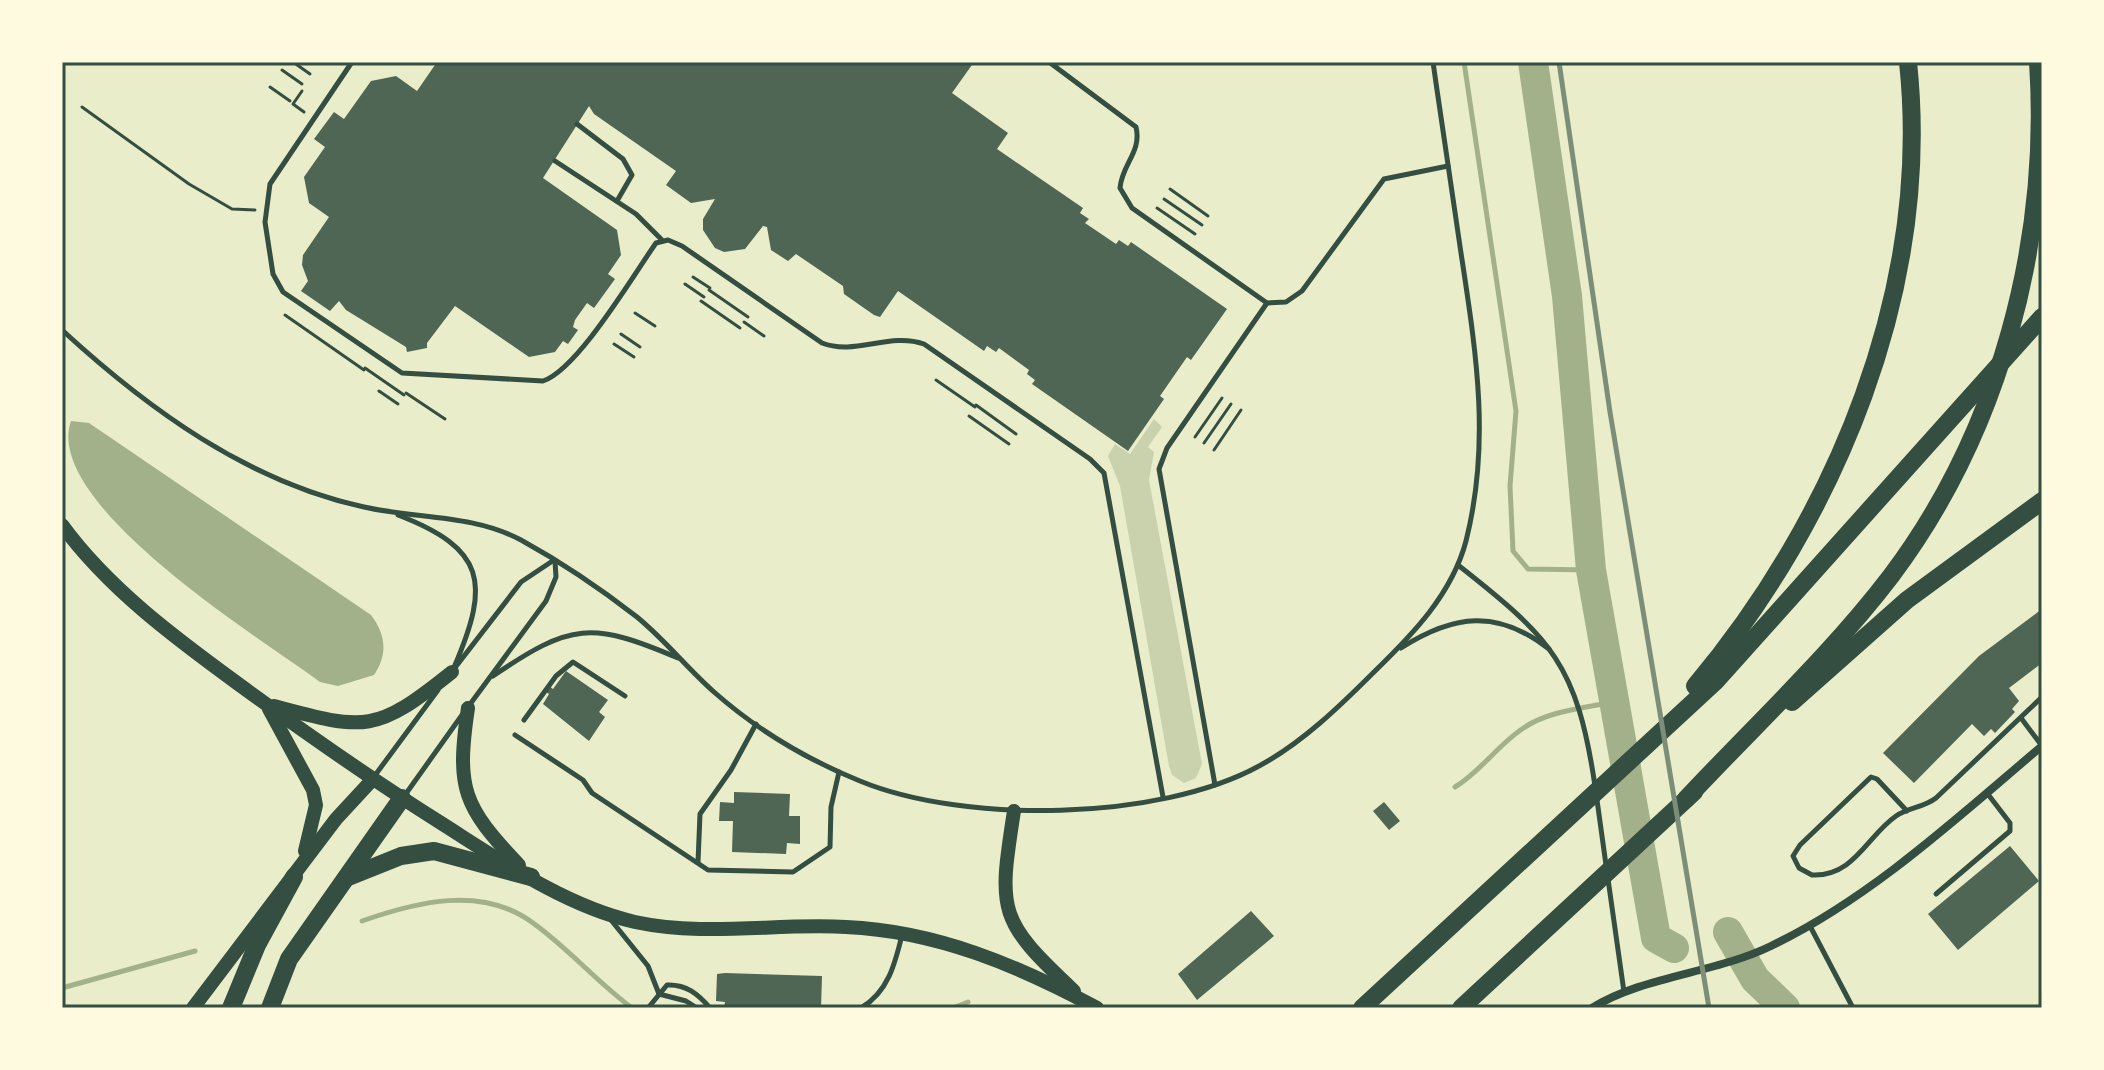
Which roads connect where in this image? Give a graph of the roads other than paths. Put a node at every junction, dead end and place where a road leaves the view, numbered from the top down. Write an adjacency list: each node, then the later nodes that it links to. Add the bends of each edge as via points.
1 (352, 62): 10 (lane, via 278,168 265,222 273,274 283,292 388,367 418,375 529,382 554,377 574,359)
2 (1049, 62): 11 (lane, via 1136,127 1138,147 1120,188 1132,208)
3 (1433, 62): 8 (lane)
4 (1908, 62): 21 (highway, via 1911,124 1903,231 1884,330 1853,426 1807,524)
5 (2038, 62): 32 (highway, via 2039,152 2024,271 2002,355 1962,460 1889,578)
6 (577, 124): 9 (lane, via 615,151 632,175)
7 (555, 161): 9 (lane)
8 (1448, 166): 11 (lane, via 1384,179 1302,291 1286,302); 18 (lane, via 1482,403 1471,511)
9 (617, 201): 10 (lane)
10 (662, 240): 39 (lane, via 682,246 822,343 843,347 907,338 924,344 1099,466 1107,483)
11 (1267, 303): 37 (lane, via 1167,448 1159,469)
12 (2036, 323): 21 (highway)
13 (62, 330): 15 (lane, via 141,396 241,462 310,492)
14 (2042, 501): 32 (highway, via 1907,600)
15 (389, 512): 17 (lane, via 489,526); 23 (lane, via 455,547 474,578 476,612)
16 (62, 525): 27 (main road, via 116,585)
17 (555, 560): 22 (lane, via 638,618); 23 (lane, via 521,582); 24 (lane, via 556,577 546,601)
18 (1458, 565): 19 (lane, via 1431,610); 20 (lane, via 1522,616)
19 (1393, 653): 20 (lane, via 1447,626 1482,620 1519,630); 37 (lane, via 1300,739 1259,767)
20 (1554, 653): 51 (lane, via 1585,724)
21 (1731, 655): 61 (highway)
22 (682, 660): 24 (lane, via 613,633 577,632 544,643); 31 (lane)
23 (452, 672): 27 (main road, via 402,710 369,724 335,723); 36 (lane)
24 (489, 679): 28 (lane)
25 (625, 696): 30 (lane, via 573,662)
26 (2042, 697): 29 (lane)
27 (266, 704): 36 (main road); 44 (main road, via 307,776 316,805 311,837)
28 (468, 708): 40 (lane); 45 (main road, via 461,766 468,801 491,836)
29 (2021, 718): 34 (lane); 42 (lane, via 1936,798)
30 (524, 720)
31 (756, 724): 35 (lane); 43 (lane, via 700,814)
32 (1756, 730): 62 (highway)
33 (515, 735): 43 (lane)
34 (2042, 746): 38 (street)
35 (839, 772): 41 (lane, via 909,796); 43 (lane, via 830,847 793,872 708,870)
36 (373, 779): 40 (main road); 44 (main road)
37 (1215, 785): 39 (lane)
38 (1986, 793): 47 (lane, via 2010,823 2010,831); 49 (street)
39 (1163, 797): 41 (lane)
40 (402, 798): 45 (main road); 46 (highway)
41 (1014, 811): 53 (main road, via 1003,882 1008,910 1040,959)
42 (1907, 811): 42 (lane, via 1839,870 1812,875 1795,863 1800,845 1871,777)
43 (698, 862)
44 (294, 877): 54 (main road); 55 (highway)
45 (531, 877): 46 (highway, via 434,851 401,856); 48 (main road)
46 (346, 878): 56 (highway, via 289,959)
47 (1936, 894)
48 (605, 914): 50 (main road, via 693,928 844,926); 52 (lane, via 639,951)
49 (1809, 925): 51 (street, via 1727,964); 64 (lane)
50 (903, 933): 53 (main road, via 1005,963); 60 (lane, via 886,983)
51 (1625, 993): 63 (street)
52 (659, 994): 57 (lane); 58 (lane); 59 (lane, via 667,985 679,984)
53 (1092, 1005)
54 (193, 1008)
55 (231, 1008)
56 (270, 1008)
57 (648, 1008)
58 (697, 1008)
59 (710, 1008)
60 (861, 1008)
61 (1362, 1008)
62 (1461, 1008)
63 (1592, 1008)
64 (1853, 1008)

